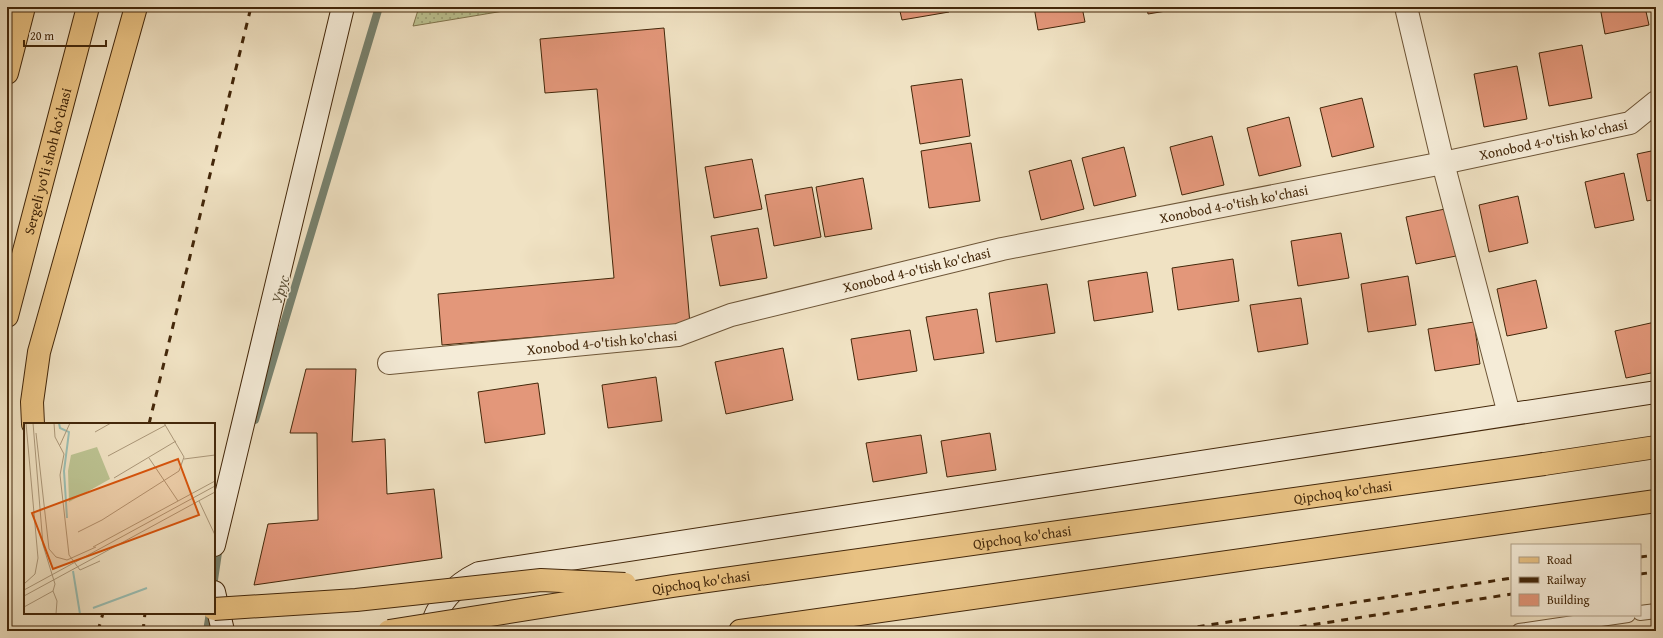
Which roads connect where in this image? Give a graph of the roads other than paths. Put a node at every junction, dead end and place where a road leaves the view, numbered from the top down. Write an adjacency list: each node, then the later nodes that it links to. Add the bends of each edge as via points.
1 (24, 7): 6 (main road)
2 (88, 7): 9 (main road, Sergeli yo‘li shoh ko‘chasi)
3 (136, 7): 13 (main road, via 39,352 32,402)
4 (343, 7): 16 (street)
5 (1406, 7): 8 (street)
6 (7, 73)
7 (1656, 102): 8 (street, Xonobod 4-o'tish ko'chasi, via 1630,122)
8 (1443, 163): 10 (street, Xonobod 4-o'tish ko'chasi, via 1002,249 731,315 678,335); 12 (street)
9 (7, 316)
10 (389, 363)
11 (1656, 392): 12 (street)
12 (1509, 414): 25 (street, via 479,573 459,584 444,599)
13 (33, 423)
14 (1656, 447): 17 (main road, Qipchoq ko'chasi, bridge)
15 (1656, 501): 26 (main road)
16 (215, 541)
17 (673, 586): 19 (main road, bridge, via 541,580 356,600); 24 (main road, Qipchoq ko'chasi, bridge)
18 (215, 599): 23 (street)
19 (215, 609)
20 (1656, 611): 21 (lane)
21 (1641, 613)
22 (1621, 616): 27 (lane)
23 (223, 631)
24 (389, 631)
25 (430, 631)
26 (740, 631)
27 (1519, 631)

